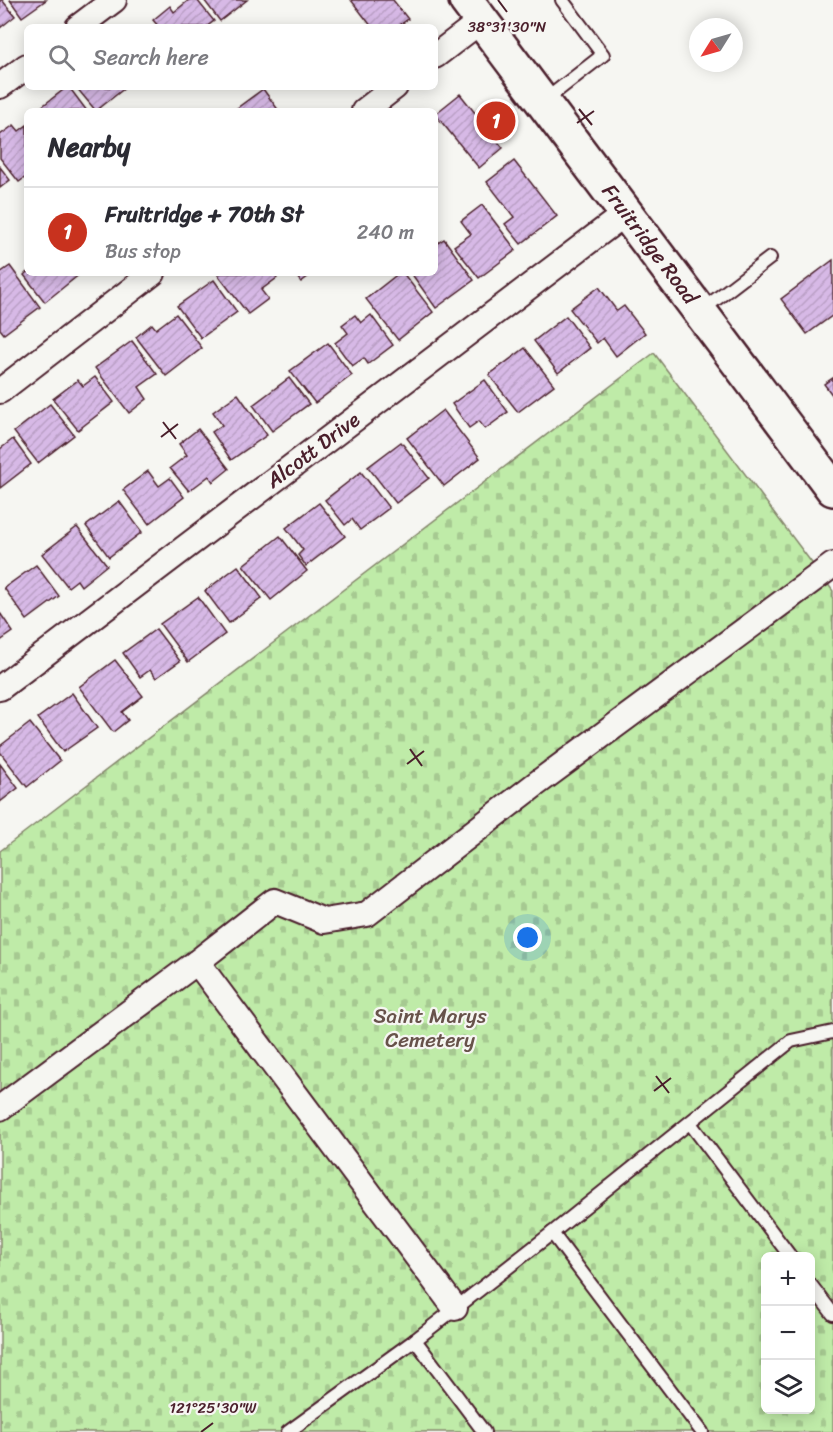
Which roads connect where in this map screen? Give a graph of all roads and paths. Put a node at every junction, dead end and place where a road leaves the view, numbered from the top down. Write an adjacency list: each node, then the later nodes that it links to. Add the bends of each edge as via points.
1 (114, 0): 4 (street)
2 (562, 0): 9 (lane, via 603,54)
3 (474, 10): 5 (street); 9 (main road, Fruitridge Road)
4 (82, 24)
5 (438, 52)
6 (24, 68): 7 (street)
7 (0, 86)
8 (391, 90): 10 (street)
9 (543, 102): 11 (main road, Fruitridge Road)
10 (368, 108)
11 (626, 213): 14 (main road, Fruitridge Road); 18 (street, Alcott Drive)
12 (770, 258): 14 (lane)
13 (149, 276): 15 (street)
14 (700, 312): 16 (main road, Fruitridge Road)
15 (0, 391)
16 (833, 489)
17 (833, 565): 19 (street, via 367,914 324,921 275,901)
18 (0, 688)
19 (197, 962): 21 (street); 26 (street)
20 (833, 1032): 22 (lane, via 791,1041)
21 (0, 1108)
22 (690, 1123): 23 (lane); 24 (lane)
23 (552, 1233): 26 (lane); 31 (lane)
24 (786, 1252)
25 (815, 1291): 27 (lane)
26 (455, 1308): 28 (lane)
27 (833, 1314)
28 (414, 1340): 29 (lane); 30 (lane)
29 (288, 1432)
30 (484, 1432)
31 (702, 1432)

